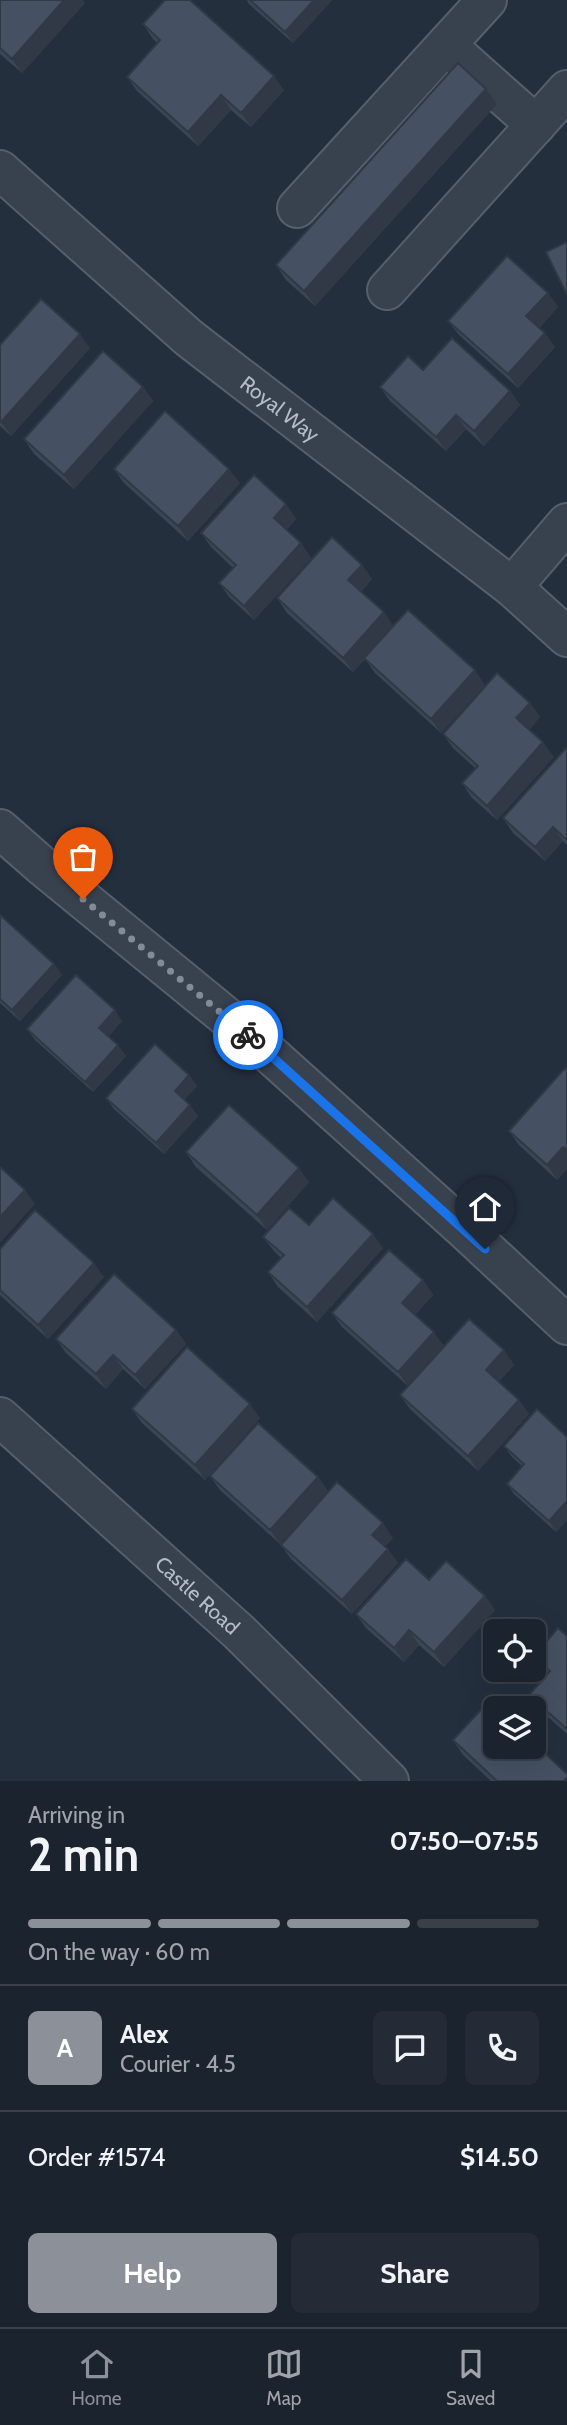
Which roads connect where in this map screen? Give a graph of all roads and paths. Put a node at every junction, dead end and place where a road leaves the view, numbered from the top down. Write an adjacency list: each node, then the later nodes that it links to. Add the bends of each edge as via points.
1 (487, 0): 2 (street)
2 (446, 45): 4 (street); 6 (street)
3 (567, 90): 4 (street)
4 (536, 125): 7 (street)
5 (0, 170): 9 (street, Royal Way, via 189,338)
6 (297, 208)
7 (387, 290)
8 (567, 523): 9 (street)
9 (512, 587): 10 (street, Royal Way)
10 (567, 637)
11 (0, 829): 12 (street, via 251,1037)
12 (567, 1325)
13 (0, 1417): 14 (street, Castle Road, via 239,1632)
14 (389, 1781)

